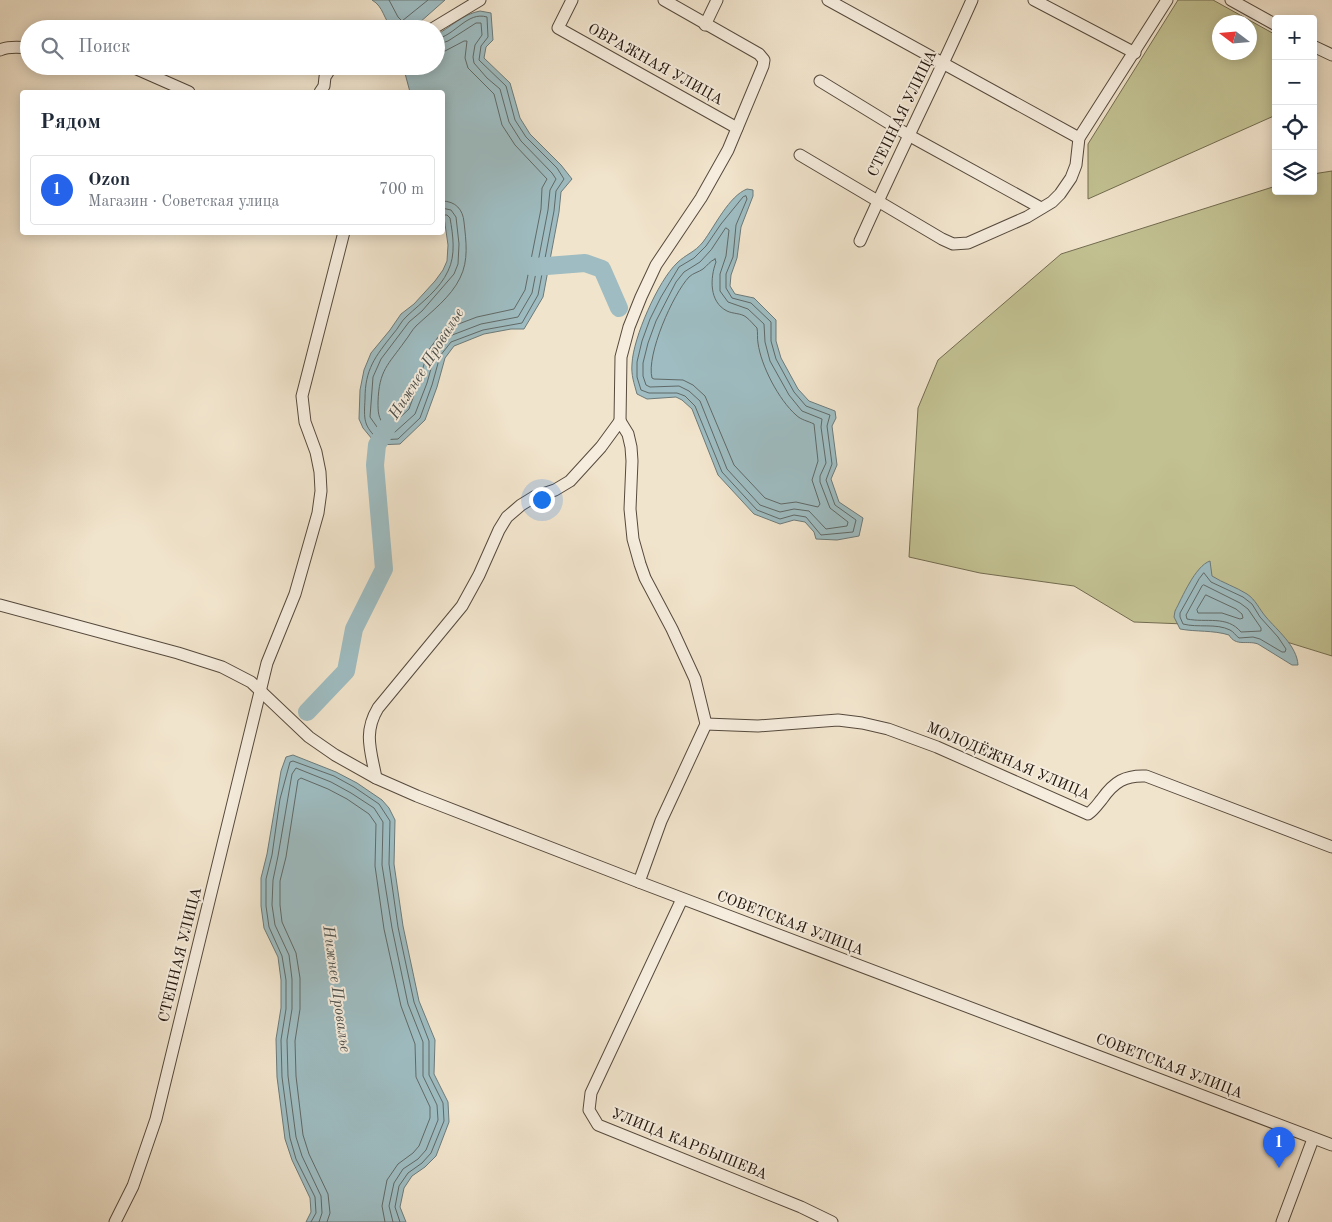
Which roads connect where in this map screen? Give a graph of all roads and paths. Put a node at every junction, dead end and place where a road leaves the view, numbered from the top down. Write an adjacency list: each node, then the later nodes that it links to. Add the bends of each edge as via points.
1 (480, 0): 10 (street)
2 (572, 0): 24 (street, ОВРАЖНАЯ УЛИЦА, via 558,28)
3 (664, 0): 12 (street)
4 (717, 0): 12 (street)
5 (828, 0): 18 (street)
6 (972, 0): 18 (street, СТЕПНАЯ УЛИЦА)
7 (1034, 0): 16 (street)
8 (1167, 0): 16 (street)
9 (1231, 0): 11 (street)
10 (445, 21)
11 (1272, 23)
12 (705, 25): 24 (street, via 759,54 764,60)
13 (20, 47): 15 (street)
14 (1317, 48): 17 (street)
15 (0, 50)
16 (1135, 52): 26 (street)
17 (1332, 55)
18 (944, 64): 25 (street, СТЕПНАЯ УЛИЦА); 26 (street)
19 (150, 75): 22 (street)
20 (326, 75): 23 (street)
21 (820, 81): 25 (street)
22 (184, 90)
23 (321, 90)
24 (737, 128): 32 (street, via 701,198 656,265 629,326 621,357)
25 (910, 136): 28 (street, СТЕПНАЯ УЛИЦА); 29 (street)
26 (1079, 138): 29 (street, via 1071,178 1060,194)
27 (800, 156): 28 (street)
28 (878, 200): 29 (street, via 953,244 968,243); 31 (street, СТЕПНАЯ УЛИЦА)
29 (1042, 208)
30 (343, 235): 34 (street, СТЕПНАЯ УЛИЦА, via 302,396 305,422 320,472 318,513 295,594 267,663)
31 (860, 241)
32 (620, 421): 35 (street, via 631,447 630,509 640,564 695,679); 36 (street, via 570,481 521,505 499,530 462,606 371,720 370,743)
33 (0, 605): 34 (street, via 222,667 251,682)
34 (260, 691): 36 (street, СОВЕТСКАЯ УЛИЦА, via 309,737); 42 (street, СТЕПНАЯ УЛИЦА, via 156,1119)
35 (706, 724): 37 (street, МОЛОДЁЖНАЯ УЛИЦА, via 758,726 838,720 888,729 937,747 1088,814 1124,778 1146,776); 38 (street, via 661,822)
36 (376, 778): 38 (street, СОВЕТСКАЯ УЛИЦА)
37 (1332, 847)
38 (639, 882): 39 (street, СОВЕТСКАЯ УЛИЦА)
39 (682, 899): 40 (street, СОВЕТСКАЯ УЛИЦА); 43 (street, УЛИЦА КАРБЫШЕВА, via 590,1093 589,1110 598,1125)
40 (1313, 1138): 41 (street, СОВЕТСКАЯ УЛИЦА); 44 (street)
41 (1332, 1145)
42 (115, 1222)
43 (832, 1222)
44 (1282, 1222)

